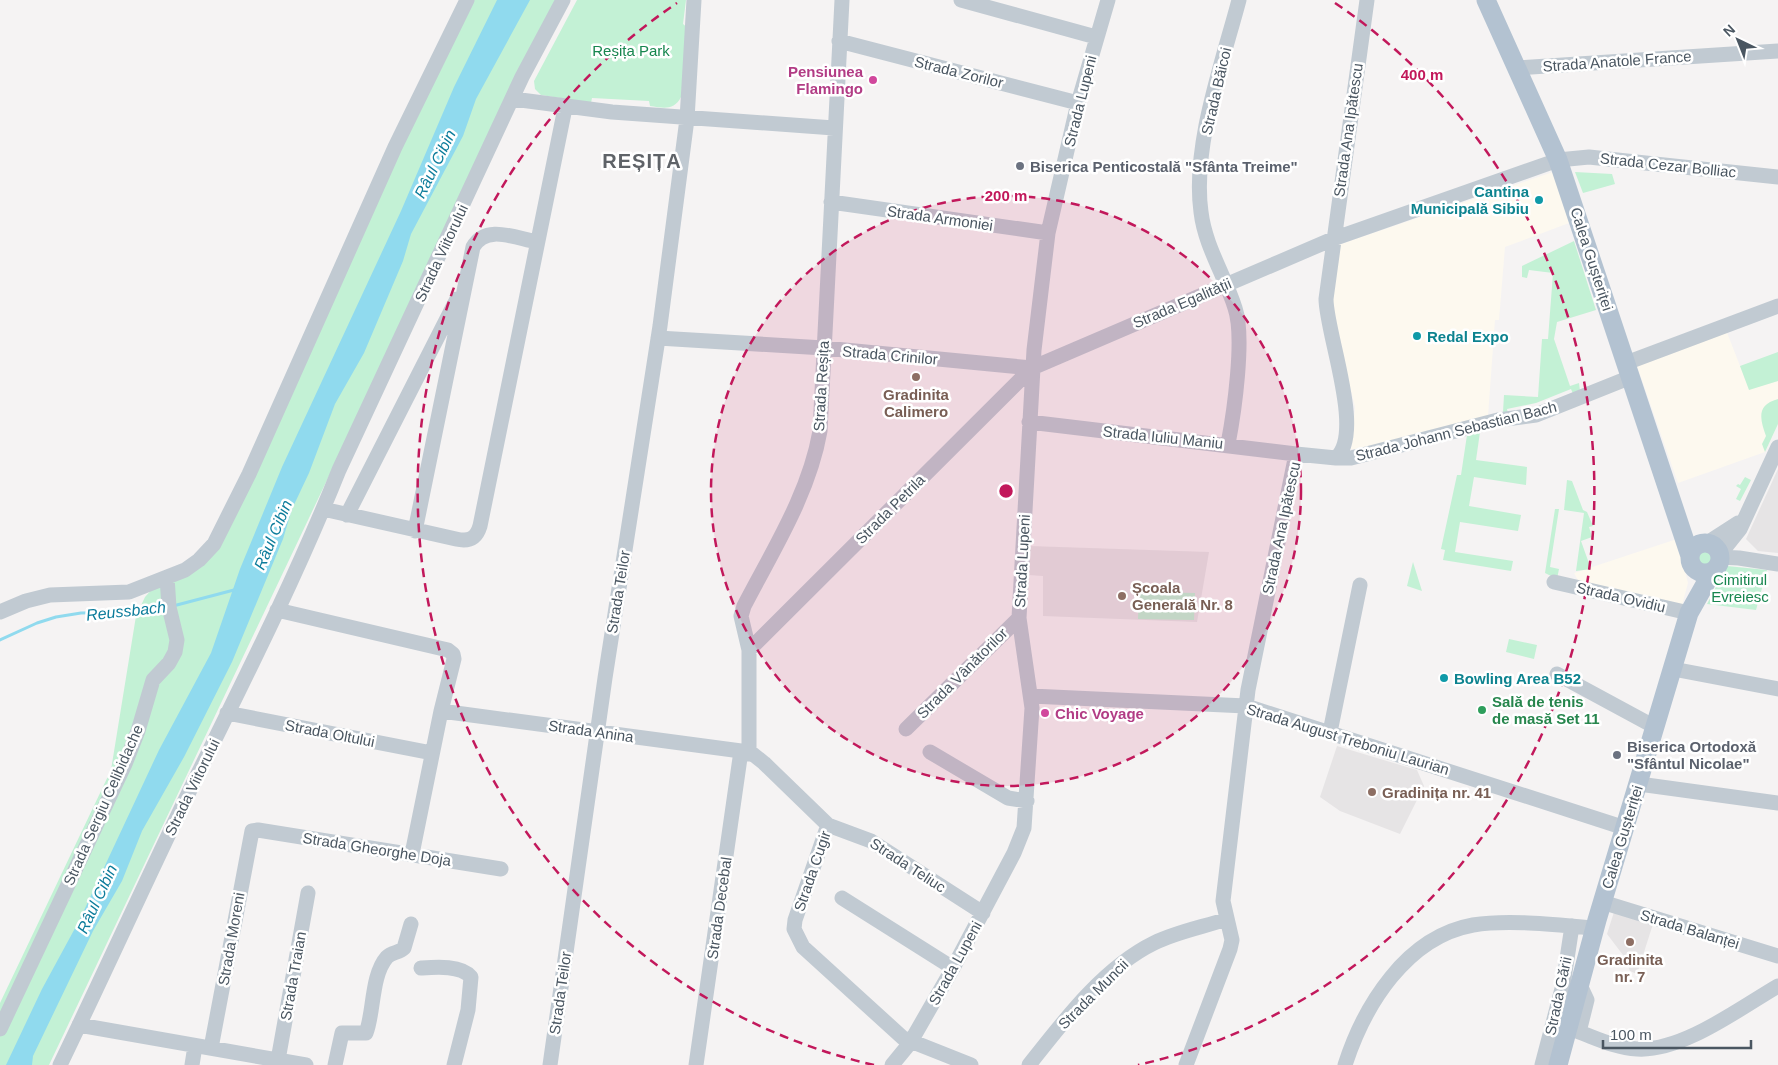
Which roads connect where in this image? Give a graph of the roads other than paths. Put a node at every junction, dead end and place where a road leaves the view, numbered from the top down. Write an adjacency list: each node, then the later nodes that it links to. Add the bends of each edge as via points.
1 (468, 0): 42 (street, via 395,147 319,321 214,544 185,570)
2 (563, 0): 14 (street, Strada Viitorului)
3 (694, 0): 17 (street)
4 (838, 0): 11 (street, Strada Reșița)
5 (961, 0): 10 (street)
6 (1108, 0): 10 (street, Strada Lupeni)
7 (1239, 0): 26 (street, Strada Băicoi, via 1198,172 1203,226)
8 (1366, 0): 23 (street, Strada Ana Ipătescu)
9 (1486, 0): 13 (main road, Calea Gușteriței)
10 (1096, 37): 15 (street, Strada Lupeni)
11 (839, 41): 15 (street, Strada Zorilor); 18 (street, Strada Reșița)
12 (1778, 51): 13 (street, Strada Anatole France)
13 (1516, 68): 19 (main road, Calea Gușteriței)
14 (513, 99): 16 (street); 37 (street, Strada Viitorului)
15 (1078, 103): 22 (street, Strada Lupeni)
16 (565, 108): 17 (street); 24 (street)
17 (687, 119): 18 (street); 28 (street, Strada Teilor)
18 (834, 128): 21 (street, Strada Reșița)
19 (1558, 160): 20 (street, Strada Cezar Bolliac, via 1589,157); 23 (street); 31 (main road, Calea Gușteriței)
20 (1778, 177)
21 (831, 202): 22 (street, Strada Armoniei); 29 (street, Strada Reșița)
22 (1048, 234): 30 (street, Strada Lupeni)
23 (1333, 239): 26 (street, Strada Egalității); 36 (street, Strada Ana Ipătescu, via 1326,310 1347,413 1343,447)
24 (537, 242): 25 (street, Strada Viitorului, via 494,233 484,235 473,247); 39 (street, via 478,531 472,539 462,540)
25 (465, 282): 38 (street); 39 (street, Strada Viitorului)
26 (1226, 284): 30 (street, Strada Egalității); 33 (street, Strada Băicoi, via 1236,309 1239,330)
27 (1778, 306): 31 (street, Strada Johann Sebastian Bach)
28 (658, 338): 29 (street, Strada Crinilor); 59 (street, Strada Teilor)
29 (824, 348): 30 (street, Strada Crinilor); 49 (street, Strada Reșița, via 816,451 788,522 744,606 742,624)
30 (1032, 368): 32 (street, Strada Lupeni); 49 (street, Strada Petrila)
31 (1628, 370): 36 (street, Strada Johann Sebastian Bach, via 1536,415 1498,420 1351,458); 40 (main road, Calea Gușteriței, via 1681,525)
32 (1029, 422): 33 (street, Strada Iuliu Maniu); 48 (street, Strada Lupeni)
33 (1228, 444): 35 (street, Strada Iuliu Maniu)
34 (1778, 447): 40 (street, via 1740,529)
35 (1296, 454): 36 (street, Strada Ana Ipătescu); 54 (street, Strada Ana Ipătescu)
36 (1336, 458)
37 (323, 509): 38 (street); 46 (street, Strada Viitorului)
38 (347, 515): 39 (street)
39 (415, 531)
40 (1706, 557): 41 (street); 45 (main road, Calea Gușteriței)
41 (1778, 564)
42 (167, 577): 47 (street, via 129,592 50,595); 86 (street, Strada Sergiu Celibidache, via 169,608 177,640 175,652 153,680 125,764)
43 (1554, 582): 45 (street, Strada Ovidiu)
44 (1360, 585): 60 (street)
45 (1691, 609): 50 (main road, Calea Gușteriței)
46 (277, 610): 55 (street, via 448,650 453,654 453,664); 56 (street, Strada Viitorului)
47 (0, 612)
48 (1019, 618): 53 (street, Strada Lupeni); 58 (street, Strada Vânătorilor)
49 (749, 650): 61 (street, Strada Reșița)
50 (1673, 670): 52 (street); 57 (main road, Calea Gușteriței)
51 (1557, 674): 57 (street)
52 (1778, 689)
53 (1032, 696): 54 (street, Strada August Treboniu Laurian); 65 (street, Strada Lupeni)
54 (1246, 706): 60 (street, Strada August Treboniu Laurian); 76 (street, Strada Ana Ipătescu, via 1223,901)
55 (441, 711): 59 (street, Strada Anina); 63 (street)
56 (227, 713): 63 (street, Strada Oltului); 85 (street, Strada Viitorului)
57 (1655, 727): 64 (main road, Calea Gușteriței)
58 (906, 729)
59 (598, 732): 61 (street, Strada Anina); 96 (street, Strada Teilor)
60 (1330, 732): 68 (street, Strada August Treboniu Laurian)
61 (745, 752): 67 (street, Strada Cugir, via 764,763); 97 (street, Strada Decebal)
62 (930, 752): 65 (street, via 1008,798)
63 (432, 753): 70 (street)
64 (1639, 784): 66 (street); 68 (main road, Calea Gușteriței)
65 (1027, 801): 75 (street, Strada Lupeni, via 1020,840)
66 (1778, 803)
67 (828, 825): 75 (street, Strada Teliuc, via 871,840); 87 (street, Strada Cugir, via 794,920 796,934 810,955)
68 (1625, 828): 74 (main road, Calea Gușteriței)
69 (252, 831): 70 (street, Strada Gheorghe Doja); 89 (street, Strada Moreni)
70 (412, 854): 71 (street, Strada Gheorghe Doja)
71 (501, 869)
72 (308, 893): 90 (street, Strada Traian)
73 (842, 898): 82 (street)
74 (1602, 902): 79 (main road, Calea Gușteriței); 80 (street, Strada Balanței)
75 (983, 913): 82 (street, Strada Lupeni)
76 (1227, 919): 100 (street, Strada Muncii, via 1155,942 1131,957 1078,1005); 101 (street, Strada Ana Ipătescu, via 1232,940 1230,949)
77 (410, 924): 94 (street, via 404,948 385,960 374,988 366,1032 342,1033)
78 (1572, 926): 79 (street); 102 (street, via 1484,923 1442,936 1405,963 1380,992 1360,1024); 103 (street, Strada Gării, via 1563,985)
79 (1594, 928): 83 (main road, Calea Gușteriței)
80 (1778, 956)
81 (421, 968): 95 (street, via 458,970 472,977 468,1010)
82 (954, 968): 87 (street, Strada Lupeni)
83 (1579, 983): 84 (street, via 1587,1000 1579,1032 1608,1044 1638,1049 1674,1043); 104 (main road, Calea Gușteriței)
84 (1778, 986)
85 (79, 1024): 88 (street); 91 (street, Strada Viitorului)
86 (0, 1029)
87 (910, 1043): 98 (street, Strada Lupeni); 99 (street)
88 (195, 1046): 89 (street); 92 (street)
89 (210, 1048): 90 (street)
90 (278, 1060): 93 (street)
91 (60, 1065)
92 (192, 1065)
93 (306, 1065)
94 (335, 1065)
95 (454, 1065)
96 (550, 1065)
97 (696, 1065)
98 (892, 1065)
99 (971, 1065)
100 (1029, 1065)
101 (1186, 1065)
102 (1345, 1065)
103 (1542, 1065)
104 (1558, 1065)

